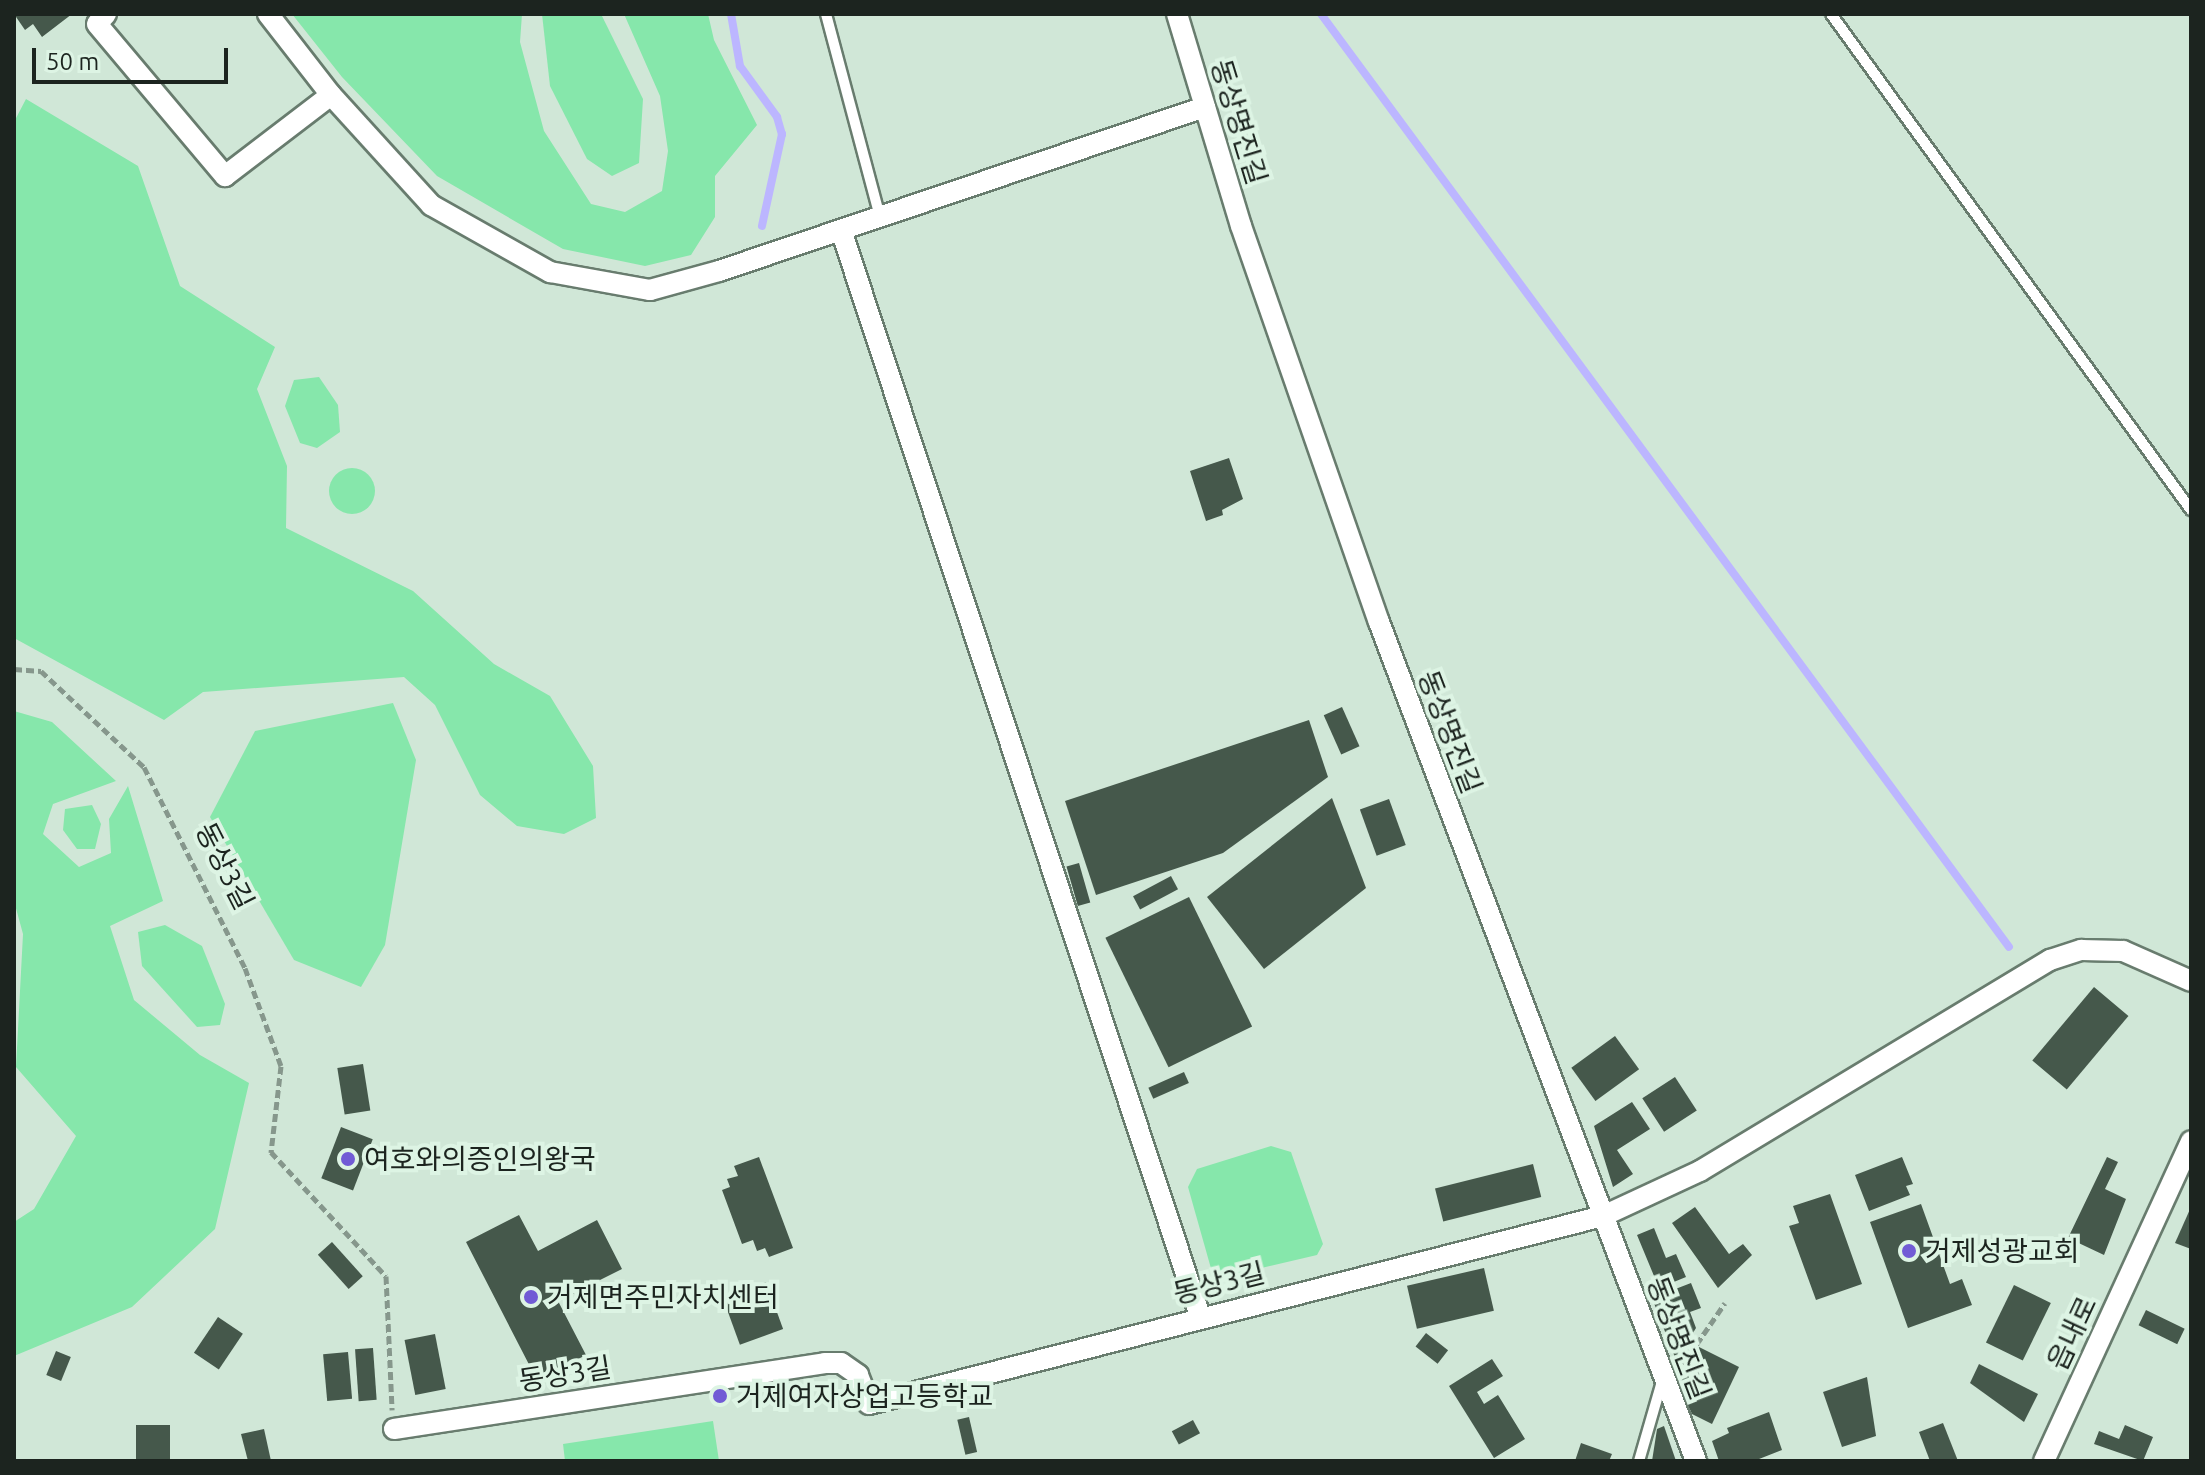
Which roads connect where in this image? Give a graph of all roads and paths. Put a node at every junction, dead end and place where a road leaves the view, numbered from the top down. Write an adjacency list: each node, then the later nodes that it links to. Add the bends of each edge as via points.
1 (106, 14): 6 (street, via 97,24 225,176)
2 (268, 14): 6 (street)
3 (826, 14): 8 (lane)
4 (1177, 14): 7 (street, 동상명진길)
5 (1831, 14): 10 (lane)
6 (331, 95): 9 (street, via 431,205 550,272 650,290)
7 (1205, 107): 8 (street); 14 (street, 동상명진길, via 1379,622)
8 (880, 217): 9 (street)
9 (841, 230): 16 (street)
10 (2191, 510)
11 (14, 669): 18 (path, 동상3길, via 41,671 144,767 245,968 281,1066 271,1152 386,1276)
12 (2191, 981): 14 (street, 동상3길, via 2123,951 2081,950 2050,960 1700,1171)
13 (2191, 1141): 21 (street, 읍내로)
14 (1603, 1216): 16 (street, 동상3길); 17 (street, 동상명진길)
15 (1725, 1303): 17 (path)
16 (1200, 1316): 18 (street, 동상3길, via 869,1404 858,1375 841,1363 825,1363)
17 (1665, 1383): 19 (lane); 20 (street, 동상명진길)
18 (394, 1429)
19 (1639, 1461)
20 (1696, 1461)
21 (2044, 1461)

